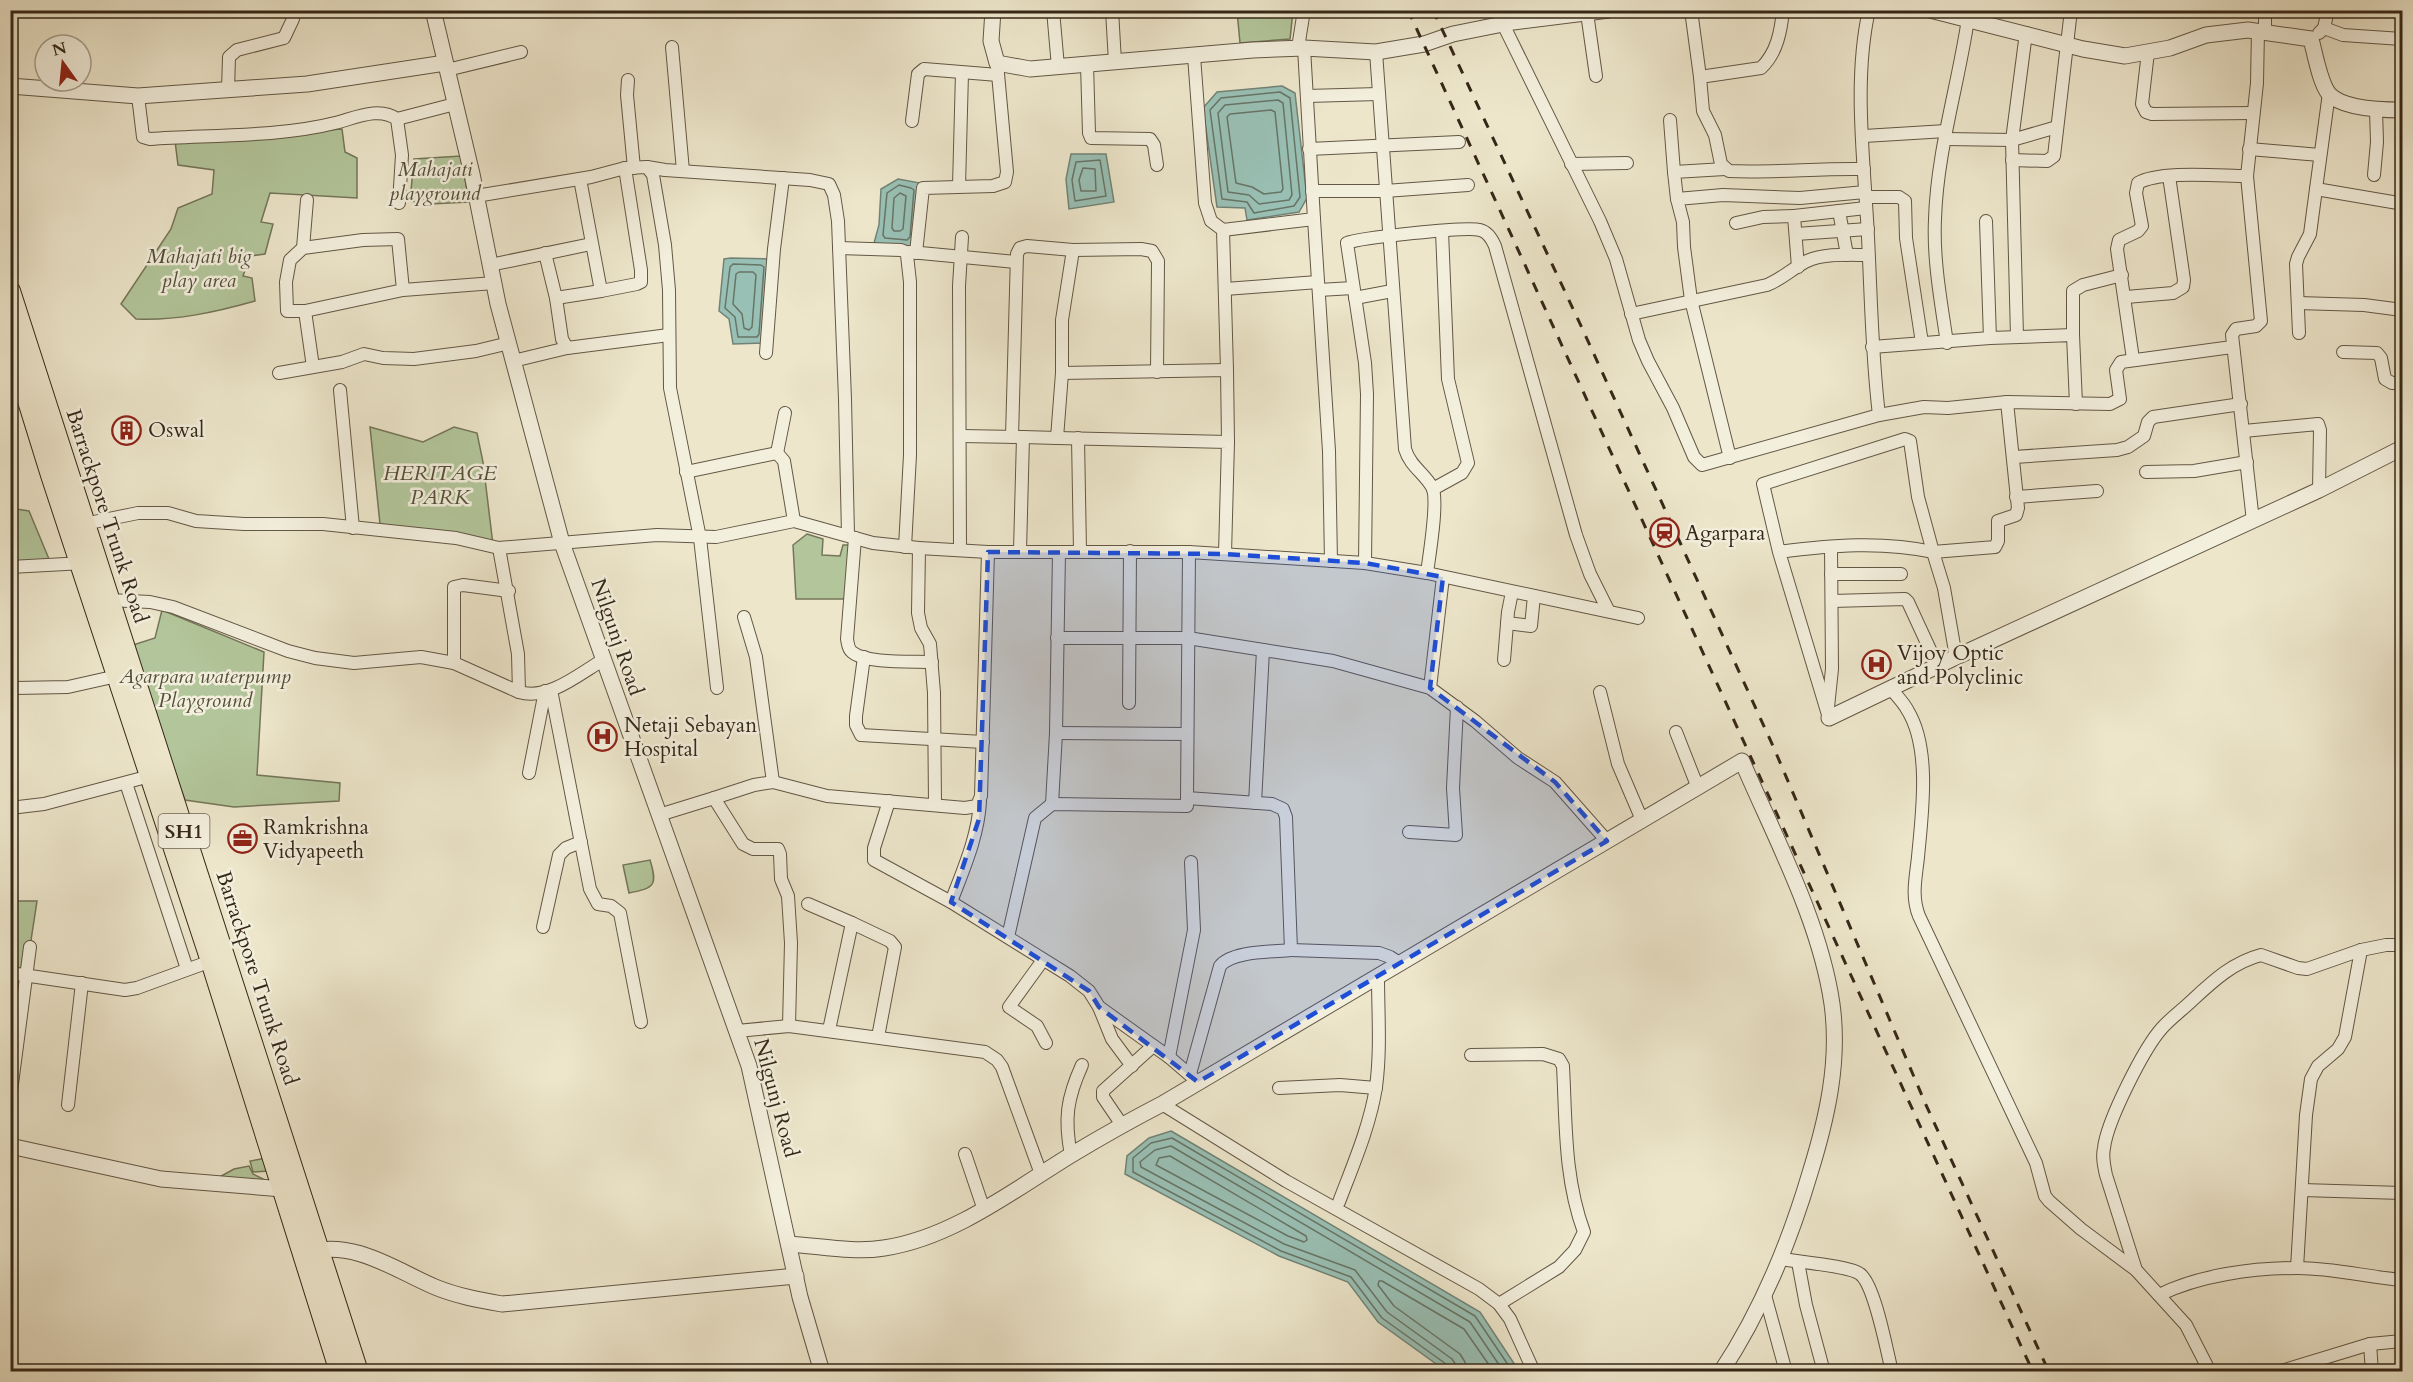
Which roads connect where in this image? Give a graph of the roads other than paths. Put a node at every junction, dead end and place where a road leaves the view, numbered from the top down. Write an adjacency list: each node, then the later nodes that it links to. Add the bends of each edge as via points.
1 (292, 10): 39 (street, via 293,19 284,38 237,50 229,57)
2 (434, 10): 31 (street, Nilgunj Road)
3 (993, 10): 33 (street, via 991,41)
4 (1053, 10): 32 (street)
5 (1112, 10): 29 (street)
6 (1304, 10): 24 (street)
7 (1691, 10): 36 (street)
8 (1783, 10): 36 (street, via 1777,43 1761,68)
9 (1869, 10): 53 (street, via 1863,38)
10 (1930, 10): 15 (street)
11 (2071, 10): 22 (street)
12 (2265, 10): 18 (street)
13 (2328, 10): 17 (street)
14 (1599, 11): 16 (street); 35 (street)
15 (1976, 17): 19 (street); 52 (street)
16 (1503, 24): 25 (street, via 1424,44); 62 (street)
17 (2324, 28): 20 (street); 21 (street, via 2343,35)
18 (2261, 30): 20 (street); 27 (street, via 2206,35); 47 (street)
19 (2026, 33): 22 (street); 54 (street)
20 (2311, 39): 40 (street)
21 (2403, 39)
22 (2068, 45): 27 (street, via 2125,56); 51 (street)
23 (672, 46): 68 (street)
24 (1301, 48): 25 (street); 28 (street); 43 (street)
25 (1376, 51): 41 (street)
26 (521, 52): 31 (street)
27 (2148, 52): 47 (street, via 2142,104 2146,112)
28 (1194, 56): 29 (street); 92 (street, via 1205,203 1211,221)
29 (1115, 62): 30 (street)
30 (1087, 64): 32 (street); 63 (street, via 1091,138 1150,139)
31 (446, 66): 39 (street); 44 (street, Nilgunj Road)
32 (1058, 67): 33 (street)
33 (998, 69): 34 (street); 76 (street, via 1005,182)
34 (962, 73): 50 (street, via 924,69 918,74); 76 (street)
35 (1596, 76)
36 (1700, 77): 66 (street, via 1703,111)
37 (628, 80): 65 (street)
38 (10, 86): 42 (street)
39 (228, 90): 42 (street)
40 (2329, 93): 45 (street); 59 (street)
41 (1378, 94): 43 (street); 56 (street)
42 (138, 96): 48 (street, via 143,137 150,139 318,127 377,112)
43 (1307, 96): 57 (street)
44 (455, 104): 48 (street); 80 (street, Nilgunj Road)
45 (2376, 110): 46 (street); 70 (street)
46 (2403, 110)
47 (2253, 113): 58 (street)
48 (397, 119): 84 (street, via 402,155)
49 (1670, 120): 69 (street)
50 (912, 121)
51 (2057, 127): 54 (street); 60 (street, via 2052,159)
52 (1946, 135): 53 (street); 54 (street); 133 (street, via 1935,228)
53 (1863, 136): 67 (street)
54 (2012, 140): 60 (street)
55 (1459, 142): 56 (street)
56 (1384, 145): 57 (street); 79 (street)
57 (1309, 149): 78 (street)
58 (2249, 149): 59 (street); 72 (street)
59 (2320, 155): 77 (street)
60 (2012, 160): 129 (street)
61 (1627, 163): 62 (street)
62 (1571, 164): 125 (street, via 1609,241)
63 (1157, 165)
64 (647, 167): 65 (street); 68 (street); 127 (street, via 653,175 665,245)
65 (629, 168): 74 (street); 116 (street, via 641,282)
66 (1725, 169): 67 (street); 69 (street)
67 (1864, 169): 82 (street)
68 (683, 171): 73 (street)
69 (1674, 172): 81 (street)
70 (2374, 175)
71 (2169, 176): 72 (street); 110 (street, via 2143,180 2136,187 2142,226 2119,240); 119 (street, via 2183,287 2173,293)
72 (2247, 176): 136 (street, via 2261,321 2256,326 2233,331)
73 (783, 178): 100 (street, via 829,184 834,195); 139 (street)
74 (580, 179): 80 (street); 98 (street)
75 (1468, 185): 79 (street)
76 (959, 186): 102 (street, via 923,188)
77 (2316, 189): 85 (street); 122 (street, via 2310,234 2296,264)
78 (1312, 191): 79 (street); 88 (street)
79 (1385, 191): 97 (street)
80 (476, 196): 108 (street, Nilgunj Road)
81 (1677, 199): 82 (street, via 1723,195); 121 (street)
82 (1866, 199): 86 (street); 91 (street); 134 (street, via 1899,197 1905,201 1906,238)
83 (307, 200): 99 (street)
84 (399, 203)
85 (2398, 203)
86 (1839, 211): 87 (street); 93 (street)
87 (1794, 216): 90 (street); 95 (street)
88 (1314, 219): 92 (street); 112 (street)
89 (1986, 221): 130 (street)
90 (1736, 223)
91 (1868, 229): 93 (street); 105 (street)
92 (1223, 230): 113 (street)
93 (1843, 230): 95 (street); 104 (street)
94 (1442, 231): 97 (street); 167 (street, via 1448,380 1468,463 1462,473); 205 (street, via 1483,230 1495,246 1576,535)
95 (1796, 234): 109 (street)
96 (962, 237): 106 (street)
97 (1389, 237): 117 (street); 118 (street, via 1347,243)
98 (591, 244): 103 (street); 116 (street)
99 (303, 248): 114 (street, via 398,239); 124 (street, via 290,260 286,282 287,311)
100 (839, 248): 102 (street); 175 (street)
101 (1073, 250): 107 (street, via 1027,246 1020,248); 144 (street, via 1142,249 1155,254); 146 (street, via 1062,320)
102 (911, 253): 106 (street); 178 (street, via 910,455)
103 (545, 254): 108 (street); 120 (street)
104 (1848, 255): 105 (street); 109 (street, via 1816,258)
105 (1869, 255): 135 (street)
106 (961, 259): 107 (street); 155 (street)
107 (1016, 262): 156 (street)
108 (490, 265): 111 (street, Nilgunj Road)
109 (1798, 267): 121 (street, via 1767,285)
110 (2122, 275): 119 (street); 128 (street, via 2073,291)
111 (494, 283): 114 (street); 132 (street, Nilgunj Road)
112 (1318, 286): 113 (street); 118 (street); 192 (street, via 1329,451)
113 (1225, 289): 143 (street)
114 (403, 290): 124 (street)
115 (10, 291): 173 (main road, Barrackpore Trunk Road / SH1)
116 (601, 291): 120 (street)
117 (1392, 291): 118 (street); 167 (street, via 1405,449 1410,463)
118 (1354, 293): 194 (street, via 1367,394)
119 (2126, 297): 140 (street)
120 (556, 298): 137 (street)
121 (1691, 300): 125 (street); 163 (street)
122 (2298, 303): 123 (street); 126 (street)
123 (2403, 310)
124 (305, 311): 142 (street)
125 (1631, 314): 163 (street, via 1648,361 1697,463 1707,466)
126 (2299, 333)
127 (669, 335): 137 (street); 165 (street, via 670,388)
128 (2073, 335): 129 (street); 150 (street)
129 (2017, 337): 130 (street)
130 (1990, 338): 133 (street)
131 (10, 343): 193 (main road, Barrackpore Trunk Road / SH1)
132 (509, 343): 141 (street, Nilgunj Road); 142 (street, via 414,358 364,354)
133 (1947, 343): 134 (street)
134 (1922, 344): 135 (street)
135 (1872, 347): 153 (street)
136 (2232, 347): 140 (street); 151 (street)
137 (567, 348): 141 (street)
138 (2343, 352): 147 (street, via 2377,353 2385,379)
139 (766, 353)
140 (2133, 359): 150 (street, via 2117,365 2120,399)
141 (513, 361): 177 (street, Nilgunj Road)
142 (313, 367): 145 (street)
143 (1227, 370): 144 (street); 159 (street)
144 (1157, 372): 146 (street)
145 (279, 373)
146 (1062, 373): 157 (street)
147 (2403, 382)
148 (340, 390): 174 (street)
149 (2007, 402): 150 (street); 153 (street, via 1924,407); 162 (street)
150 (2076, 404)
151 (2241, 404): 154 (street); 162 (street, via 2152,417 2144,436 2123,449)
152 (785, 413): 161 (street)
153 (1879, 415): 163 (street)
154 (2244, 431): 164 (street); 168 (street, via 2318,424)
155 (961, 436): 156 (street); 182 (street)
156 (1017, 437): 157 (street); 183 (street)
157 (1057, 438): 158 (street)
158 (1078, 438): 159 (street); 184 (street)
159 (1228, 442): 191 (street)
160 (2403, 448): 168 (street)
161 (777, 453): 165 (street); 171 (street, via 784,461)
162 (2014, 457): 170 (street)
163 (1730, 458)
164 (2247, 462): 166 (street, via 2194,471); 172 (street)
165 (687, 472): 176 (street)
166 (2146, 472)
167 (1433, 489): 196 (street)
168 (2319, 490): 172 (street)
169 (2097, 491): 170 (street)
170 (2016, 497): 190 (street, via 2016,515 1998,521 1995,547)
171 (794, 521): 175 (street); 176 (street)
172 (2253, 521): 214 (street)
173 (84, 524): 174 (street, via 138,513 168,513 196,521); 193 (main road, Barrackpore Trunk Road / SH1)
174 (353, 528): 180 (street, via 456,538)
175 (851, 537): 178 (street); 213 (street, via 847,639 853,653)
176 (700, 538): 177 (street, via 657,535); 222 (street)
177 (562, 543): 180 (street); 215 (street, Nilgunj Road)
178 (905, 547): 181 (street)
179 (1831, 547): 189 (street); 190 (street, via 1890,545); 197 (street)
180 (499, 548): 200 (street)
181 (919, 548): 182 (street); 217 (street, via 918,614 930,644)
182 (960, 550): 186 (street)
183 (1020, 551): 186 (street); 187 (street)
184 (1080, 551): 185 (street); 187 (street)
185 (1130, 551): 188 (street); 209 (street)
186 (988, 552): 235 (street)
187 (1059, 552): 210 (street)
188 (1189, 552): 191 (street); 211 (street)
189 (1779, 552): 190 (street, via 1763,484 1905,439 1911,443 1918,498); 230 (street)
190 (1933, 552): 214 (street, via 1944,588)
191 (1225, 554): 192 (street)
192 (1331, 561): 194 (street)
193 (88, 562): 195 (street); 203 (main road, Barrackpore Trunk Road / SH1); 220 (main road, Barrackpore Trunk Road / SH1)
194 (1365, 563): 196 (street)
195 (10, 567)
196 (1427, 573): 199 (street)
197 (1832, 574): 198 (street); 204 (street)
198 (1901, 574)
199 (1443, 577): 201 (street); 223 (street)
200 (508, 591): 218 (street, via 454,587); 226 (street, via 518,654)
201 (1512, 592): 202 (street); 208 (street)
202 (1534, 596): 205 (street); 208 (street, via 1531,626)
203 (109, 600): 218 (street, via 172,607 315,658 354,663 421,657); 254 (main road, Barrackpore Trunk Road / SH1)
204 (1832, 601): 219 (street, via 1905,599); 230 (street)
205 (1608, 610): 207 (street)
206 (744, 617): 238 (street, via 756,657)
207 (1638, 618)
208 (1507, 623): 216 (street)
209 (1130, 637): 210 (street); 211 (street); 228 (street)
210 (1057, 638): 232 (street)
211 (1188, 638): 212 (street); 233 (street)
212 (1263, 650): 223 (street, via 1342,664); 245 (street)
213 (864, 657): 217 (street); 234 (street, via 856,716 861,735)
214 (1956, 657): 219 (street)
215 (603, 660): 225 (street); 249 (street, Nilgunj Road)
216 (1504, 660)
217 (932, 662): 234 (street)
218 (454, 663): 226 (street)
219 (1938, 666): 224 (street)
220 (117, 676): 221 (street, via 68,687); 237 (main road, Barrackpore Trunk Road / SH1)
221 (15, 688)
222 (717, 688)
223 (1430, 688): 229 (street)
224 (1891, 689): 230 (street); 306 (street, via 1913,721 1922,766 1923,806 1914,896 1919,916 2036,1163 2045,1196)
225 (548, 691): 226 (street); 236 (street); 253 (street)
226 (519, 692)
227 (1600, 692): 250 (street, via 1620,770)
228 (1129, 703)
229 (1457, 707): 251 (street, via 1453,788 1456,835); 252 (street, via 1518,758 1555,782)
230 (1828, 713)
231 (1676, 732): 240 (street)
232 (1056, 733): 233 (street); 247 (street)
233 (1187, 734): 242 (street)
234 (936, 741): 235 (street); 246 (street)
235 (983, 742): 244 (street)
236 (529, 773)
237 (150, 776): 239 (street); 254 (main road, Barrackpore Trunk Road / SH1)
238 (773, 782): 241 (street); 243 (street, via 828,796)
239 (126, 783): 248 (street, via 44,804); 268 (street)
240 (1698, 788): 250 (street); 303 (street, via 1742,761 1809,919 1832,1004 1834,1047 1828,1111)
241 (714, 798): 249 (street); 275 (street, via 743,844 753,849 775,848 780,854 791,943)
242 (1187, 798): 245 (street); 247 (street, via 1187,806)
243 (889, 801): 246 (street); 256 (street, via 874,860)
244 (980, 802): 246 (street, via 972,808); 256 (street, via 974,838)
245 (1255, 802): 263 (street, via 1279,806 1285,813)
246 (935, 804)
247 (1052, 804): 260 (street, via 1035,818)
248 (10, 807)
249 (659, 815): 277 (street, Nilgunj Road)
250 (1642, 820): 252 (street)
251 (1409, 832)
252 (1607, 841): 267 (street)
253 (580, 842): 259 (street, via 559,855); 274 (street, via 595,901 620,913)
254 (181, 845): 266 (main road, Barrackpore Trunk Road / SH1); 302 (main road, Barrackpore Trunk Road / SH1)
255 (1191, 861): 282 (street, via 1194,930)
256 (951, 902): 260 (street)
257 (808, 904): 258 (street)
258 (852, 922): 276 (street); 278 (street, via 890,940 895,947)
259 (543, 927)
260 (1008, 937): 265 (street)
261 (2403, 945): 264 (street)
262 (30, 947): 270 (street)
263 (1291, 950): 267 (street, via 1379,953); 285 (street, via 1240,955 1223,961)
264 (2361, 950): 297 (street, via 2345,1037 2311,1079); 306 (street, via 2307,969 2261,955 2252,957 2222,974 2162,1028 2136,1070 2104,1147 2106,1175)
265 (1043, 960): 273 (street, via 1083,985); 279 (street, via 1009,1007 1037,1026)
266 (211, 961): 268 (street); 296 (main road, Barrackpore Trunk Road / SH1)
267 (1401, 964): 271 (street)
268 (187, 969): 272 (street, via 130,990)
269 (10, 973): 270 (street)
270 (27, 974): 272 (street); 288 (street)
271 (1378, 976): 285 (street); 287 (street)
272 (82, 983): 290 (street)
273 (1098, 1007): 280 (street); 284 (street, via 1112,1040)
274 (641, 1022)
275 (789, 1026): 276 (street); 277 (street)
276 (829, 1030): 278 (street)
277 (737, 1031): 301 (street, Nilgunj Road, via 749,1066)
278 (878, 1037): 295 (street, via 973,1049 997,1060)
279 (1046, 1043)
280 (1153, 1046): 282 (street); 284 (street)
281 (1471, 1055): 311 (street, via 1543,1054 1560,1059 1571,1181 1584,1232 1575,1250 1559,1267)
282 (1169, 1057): 285 (street)
283 (1083, 1065): 294 (street, via 1068,1102)
284 (1132, 1066): 291 (street, via 1103,1094)
285 (1194, 1078): 289 (street)
286 (1279, 1088): 287 (street)
287 (1376, 1088): 299 (street)
288 (10, 1099)
289 (1162, 1104): 291 (street); 311 (street, via 1286,1181)
290 (68, 1105)
291 (1122, 1125): 294 (street)
292 (10, 1146): 296 (street, via 161,1179)
293 (965, 1154): 300 (street)
294 (1071, 1155): 295 (street)
295 (1041, 1174): 300 (street)
296 (283, 1189): 302 (main road, Barrackpore Trunk Road / SH1)
297 (2302, 1190): 298 (street); 305 (street)
298 (2403, 1193)
299 (1339, 1202)
300 (984, 1210): 301 (street, via 927,1236 884,1248)
301 (789, 1244): 307 (street, Nilgunj Road)
302 (311, 1251): 307 (street, via 360,1253 457,1295 502,1304); 315 (main road, Barrackpore Trunk Road / SH1); 316 (main road, Barrackpore Trunk Road / SH1)
303 (1782, 1259): 304 (street); 309 (street)
304 (1798, 1262): 320 (street); 321 (street, via 1855,1271 1867,1281)
305 (2297, 1268): 308 (street); 310 (street, via 2214,1276)
306 (2136, 1270): 310 (street)
307 (796, 1276): 317 (street, Nilgunj Road)
308 (2403, 1280)
309 (1765, 1294): 314 (street); 319 (street)
310 (2159, 1295): 322 (street, via 2186,1325)
311 (1500, 1304): 318 (street)
312 (2403, 1341): 313 (street)
313 (2370, 1344): 323 (street); 324 (street)
314 (1726, 1368)
315 (340, 1371)
316 (358, 1371)
317 (822, 1371)
318 (1534, 1371)
319 (1786, 1371)
320 (1824, 1371)
321 (1892, 1371)
322 (2210, 1371)
323 (2278, 1371)
324 (2372, 1371)

